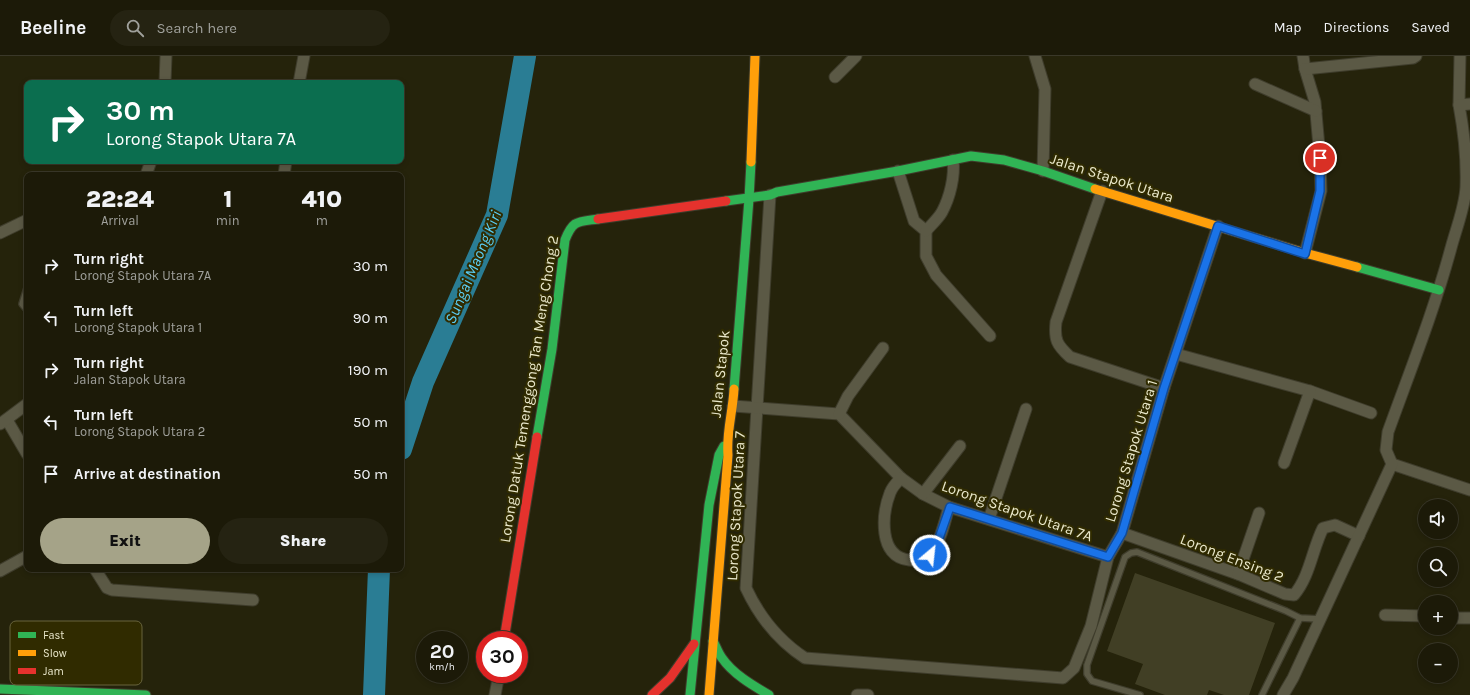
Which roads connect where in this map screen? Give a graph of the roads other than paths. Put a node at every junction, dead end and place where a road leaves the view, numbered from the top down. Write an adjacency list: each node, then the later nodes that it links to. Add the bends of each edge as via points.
1 (166, 56): 11 (street)
2 (304, 56): 12 (street)
3 (755, 56): 21 (street, Jalan Stapok)
4 (856, 56): 10 (street)
5 (1034, 56): 18 (street, via 1045,89)
6 (1303, 56): 9 (street)
7 (1416, 56): 9 (street)
8 (1460, 56): 14 (street)
9 (1306, 69): 15 (street)
10 (835, 77)
11 (165, 80)
12 (300, 80)
13 (1255, 84): 15 (street)
14 (1465, 104): 22 (street)
15 (1316, 111): 27 (street, via 1320,191)
16 (953, 160): 17 (street, Jalan Stapok Utara); 18 (street, Jalan Stapok Utara, via 971,156 1004,160); 25 (street, via 955,171 947,199 942,212)
17 (898, 171): 20 (street, Jalan Stapok Utara); 25 (street, via 914,221)
18 (1043, 171): 19 (street, Jalan Stapok Utara)
19 (1102, 191): 24 (street, Jalan Stapok Utara); 32 (street, via 1056,322 1058,346 1070,357)
20 (770, 195): 21 (street, Lorong Datuk Temenggong Tan Meng Chong 2); 36 (street, Lorong Stapok Utara 7)
21 (749, 199): 35 (street, Jalan Stapok); 67 (street, Lorong Datuk Temenggong Tan Meng Chong 2, via 577,222 570,228 565,240 552,349)
22 (1465, 214): 28 (street)
23 (24, 221): 26 (street)
24 (1218, 226): 27 (street, Jalan Stapok Utara); 31 (street, Lorong Stapok Utara 1)
25 (926, 232): 29 (street, via 926,256 936,275)
26 (0, 233)
27 (1305, 254): 28 (street, Jalan Stapok Utara)
28 (1439, 290): 45 (street, via 1388,432 1386,450)
29 (990, 336)
30 (883, 348): 39 (street, via 848,396)
31 (1176, 354): 32 (street, Lorong Stapok Utara 1); 33 (street)
32 (1164, 388): 52 (street, Lorong Stapok Utara 1)
33 (1310, 391): 38 (street); 44 (street)
34 (24, 406): 40 (street)
35 (733, 406): 36 (street); 41 (street, Jalan Stapok)
36 (757, 407): 39 (street); 69 (street, Lorong Stapok Utara 7, via 746,588 764,619 798,653 805,658)
37 (1026, 409): 51 (street)
38 (1371, 413)
39 (840, 414): 46 (street, Lorong Stapok Utara 7A)
40 (3, 422): 43 (street)
41 (727, 441): 66 (street, via 719,455 709,505); 68 (street, Jalan Stapok)
42 (960, 446): 48 (street)
43 (24, 450)
44 (1284, 464)
45 (1392, 464): 47 (street); 53 (street)
46 (901, 478): 48 (street, Lorong Stapok Utara 7A); 49 (street, via 888,500 884,533 892,552 903,560 919,561 930,555 937,544)
47 (1470, 490)
48 (923, 494): 49 (street, Lorong Stapok Utara 7A)
49 (950, 507): 51 (street, Lorong Stapok Utara 7A)
50 (1259, 514): 58 (street)
51 (990, 520): 54 (street, Lorong Stapok Utara 7A)
52 (1122, 533): 54 (street, Lorong Stapok Utara 1); 58 (street, Lorong Ensing 2)
53 (1359, 536): 58 (street, Lorong Ensing 2, via 1335,525 1323,528 1301,587 1294,595 1285,594); 65 (street)
54 (1108, 557): 69 (street, Lorong Stapok Utara 1, via 1091,626 1074,668)
55 (24, 558): 56 (street)
56 (0, 571)
57 (98, 572): 59 (street, via 107,588 112,590)
58 (1238, 574)
59 (254, 600)
60 (1385, 615): 61 (street)
61 (1418, 616)
62 (1300, 618): 65 (lane); 81 (lane, via 1137,552 1131,553 1125,557 1087,665 1087,674 1092,681); 82 (lane)
63 (1458, 618): 64 (street)
64 (1470, 618)
65 (1320, 619): 83 (street)
66 (698, 624): 75 (street, via 696,640 680,666); 76 (street)
67 (505, 631)
68 (713, 641): 77 (street, Jalan Stapok); 78 (street, via 723,658 740,676)
69 (1063, 678)
70 (497, 683): 74 (street)
71 (0, 689): 72 (street)
72 (86, 694): 73 (street)
73 (146, 695)
74 (495, 695)
75 (652, 695)
76 (690, 695)
77 (709, 695)
78 (769, 695)
79 (856, 695): 80 (street)
80 (868, 695)
81 (1140, 695)
82 (1262, 695)
83 (1283, 695)

